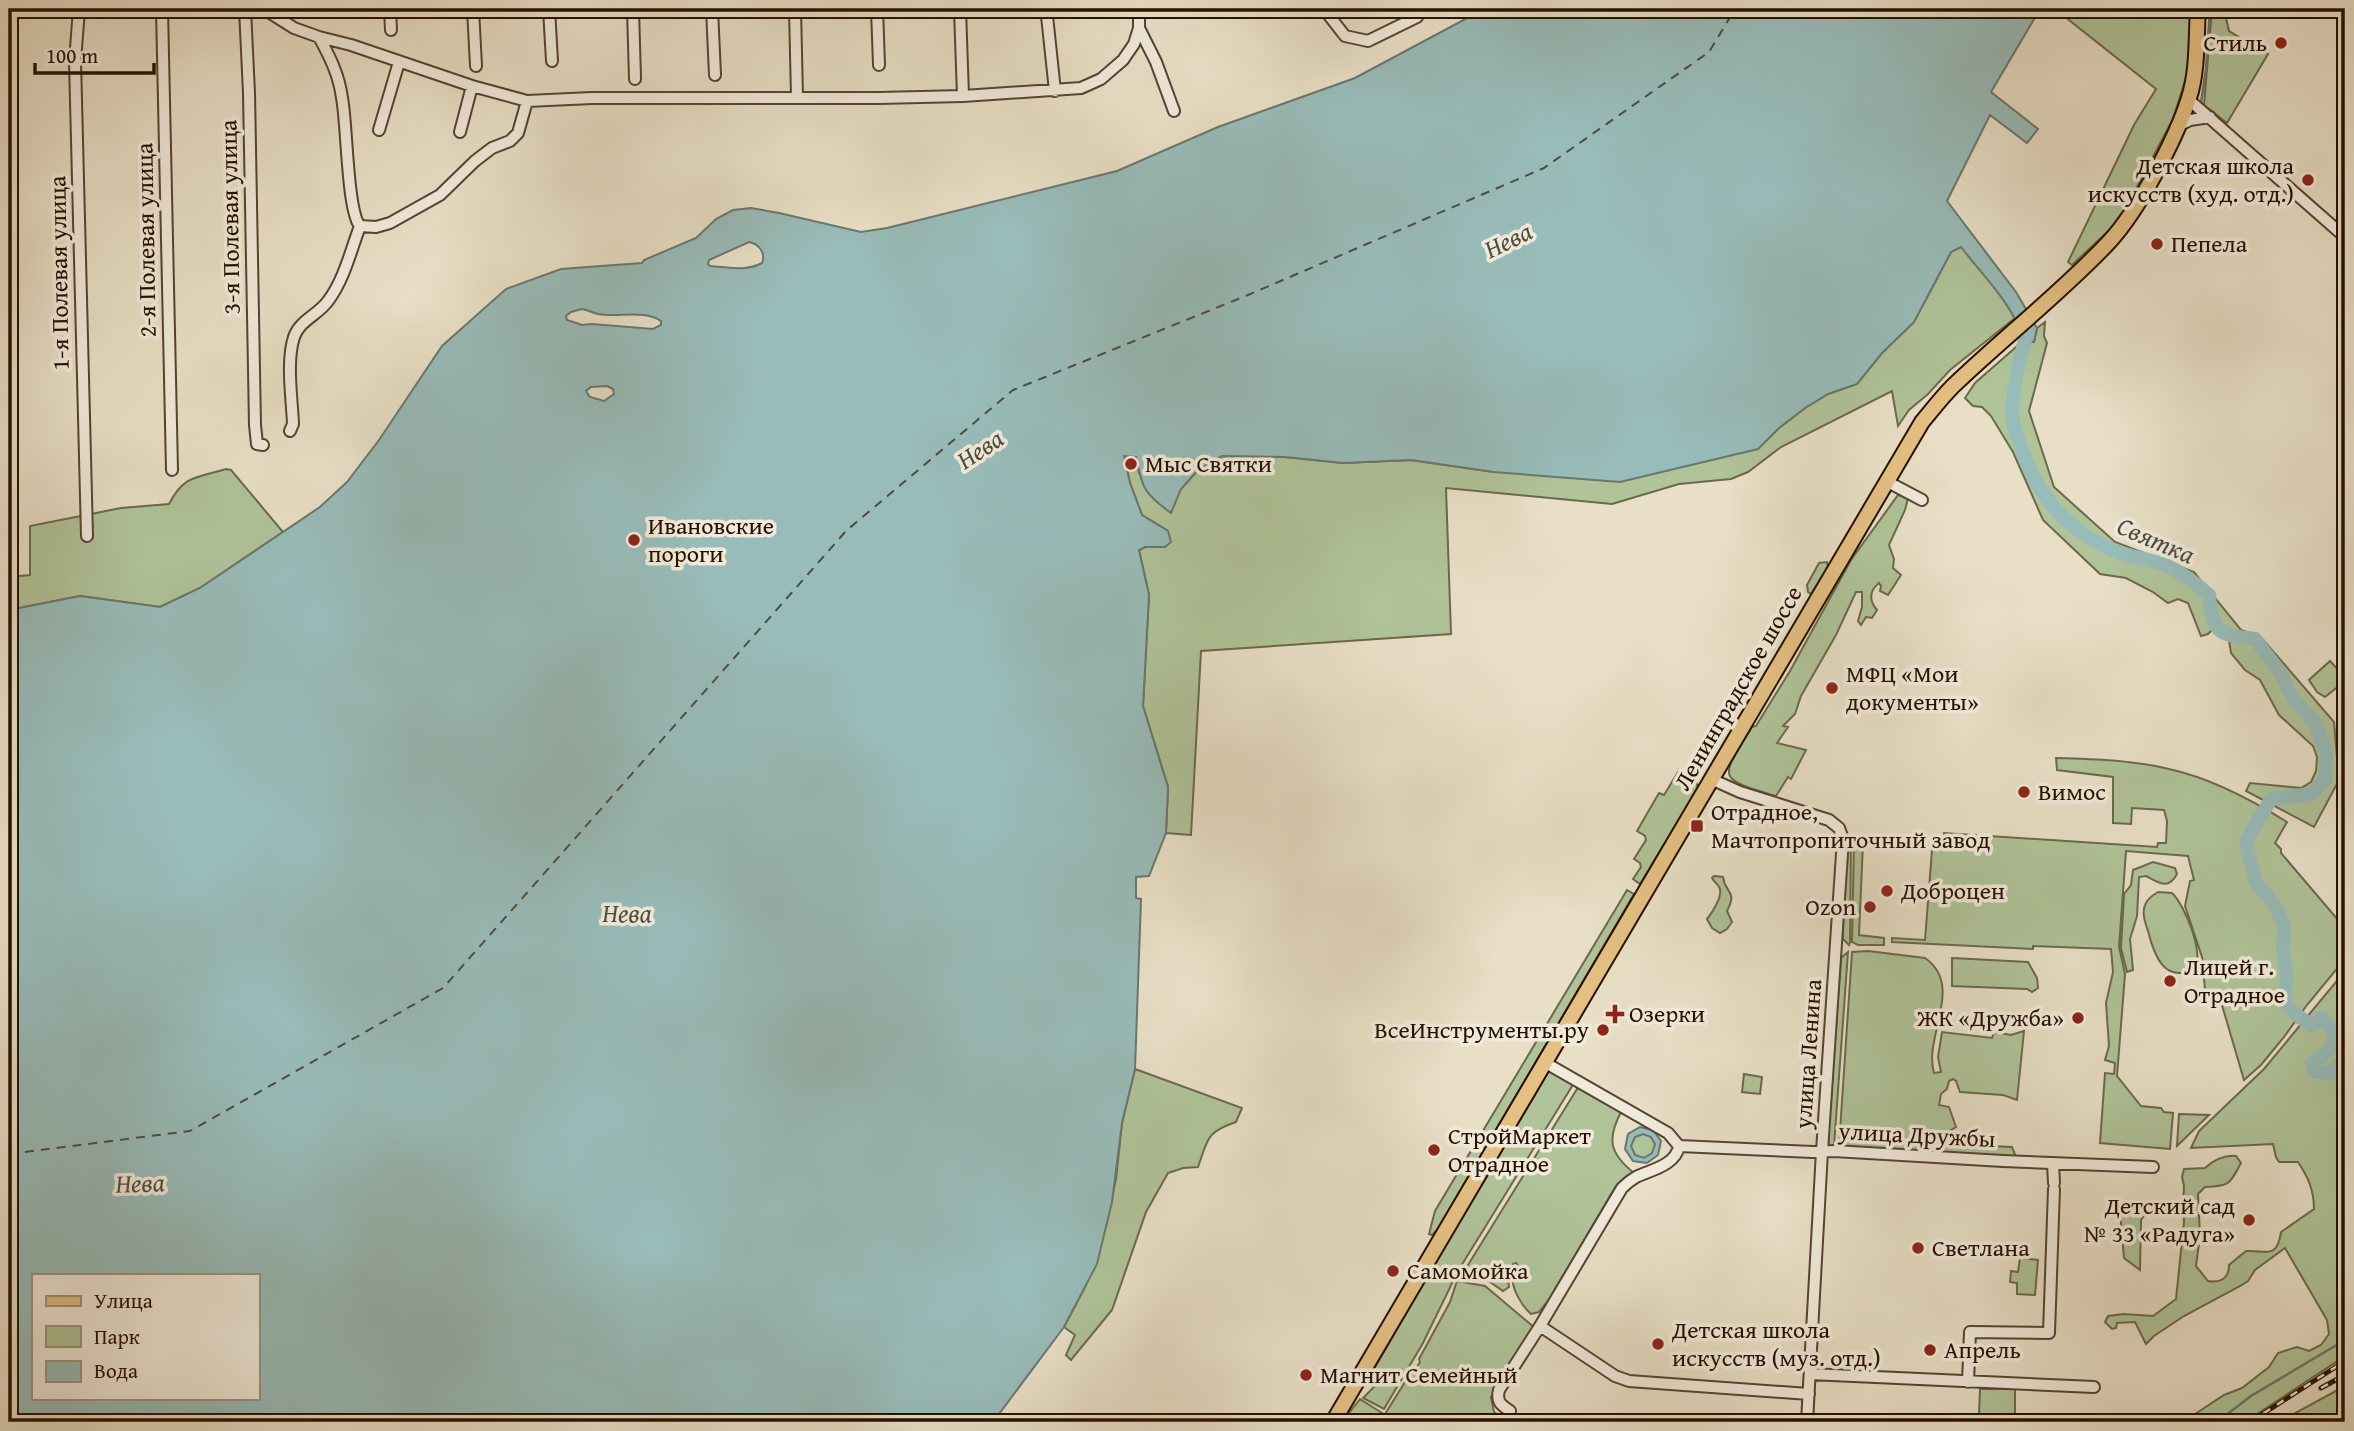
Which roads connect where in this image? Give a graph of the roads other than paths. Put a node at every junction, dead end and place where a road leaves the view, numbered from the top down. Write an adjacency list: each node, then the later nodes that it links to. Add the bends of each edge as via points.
1 (79, 9): 45 (street, 1-я Полевая улица, via 75,61)
2 (162, 9): 42 (street, 2-я Полевая улица)
3 (245, 9): 41 (street, 3-я Полевая улица, via 255,425 257,444)
4 (264, 9): 20 (street)
5 (390, 9): 19 (street)
6 (473, 9): 24 (street)
7 (550, 9): 21 (street)
8 (633, 9): 26 (street)
9 (712, 9): 25 (street)
10 (795, 9): 30 (street)
11 (877, 9): 23 (street)
12 (960, 9): 29 (street)
13 (1139, 9): 18 (street)
14 (1324, 9): 15 (street, via 1345,36 1368,41)
15 (1422, 9)
16 (2198, 9): 31 (main road, Ленинградское шоссе)
17 (1047, 16): 28 (street)
18 (1139, 28): 28 (street, via 1123,60 1101,79 1082,88); 33 (street)
19 (391, 30)
20 (318, 37): 22 (street); 38 (street, via 332,60 343,99 353,203)
21 (552, 61)
22 (399, 62): 27 (street); 36 (street)
23 (879, 65)
24 (476, 66)
25 (715, 75)
26 (635, 79)
27 (472, 86): 32 (street); 37 (street)
28 (1055, 91): 29 (street)
29 (963, 96): 30 (street)
30 (797, 97): 32 (street)
31 (2188, 99): 34 (street); 35 (main road, Ленинградское шоссе)
32 (527, 101): 38 (street, via 518,133 475,161 440,195 390,223)
33 (1174, 111)
34 (2210, 117): 35 (street); 39 (street)
35 (2176, 127): 43 (main road, Ленинградское шоссе, via 2124,224 1951,388)
36 (379, 130)
37 (460, 132)
38 (360, 226): 40 (street, via 334,293 294,338)
39 (2345, 237)
40 (290, 430)
41 (263, 445)
42 (172, 470)
43 (1886, 481): 44 (street); 46 (main road, Ленинградское шоссе)
44 (1922, 500)
45 (87, 536)
46 (1711, 779): 47 (main road, Ленинградское шоссе); 49 (street, улица Ленина, via 1829,820 1842,834)
47 (1544, 1062): 48 (street, via 1668,1133); 57 (main road, Ленинградское шоссе)
48 (1679, 1146): 49 (street, улица Дружбы); 52 (street, via 1669,1162 1622,1188)
49 (1822, 1151): 50 (street, улица Дружбы); 53 (street, улица Ленина)
50 (2053, 1163): 51 (street, улица Дружбы); 54 (street, via 2049,1333 1970,1332)
51 (2153, 1167)
52 (1540, 1326): 56 (street, via 1629,1381); 58 (street, via 1499,1390 1500,1404 1510,1411)
53 (1810, 1374): 54 (street); 56 (street, улица Ленина)
54 (1968, 1382): 55 (street)
55 (2094, 1387)
56 (1809, 1394): 59 (street, улица Ленина)
57 (1333, 1422)
58 (1504, 1422)
59 (1807, 1422)

